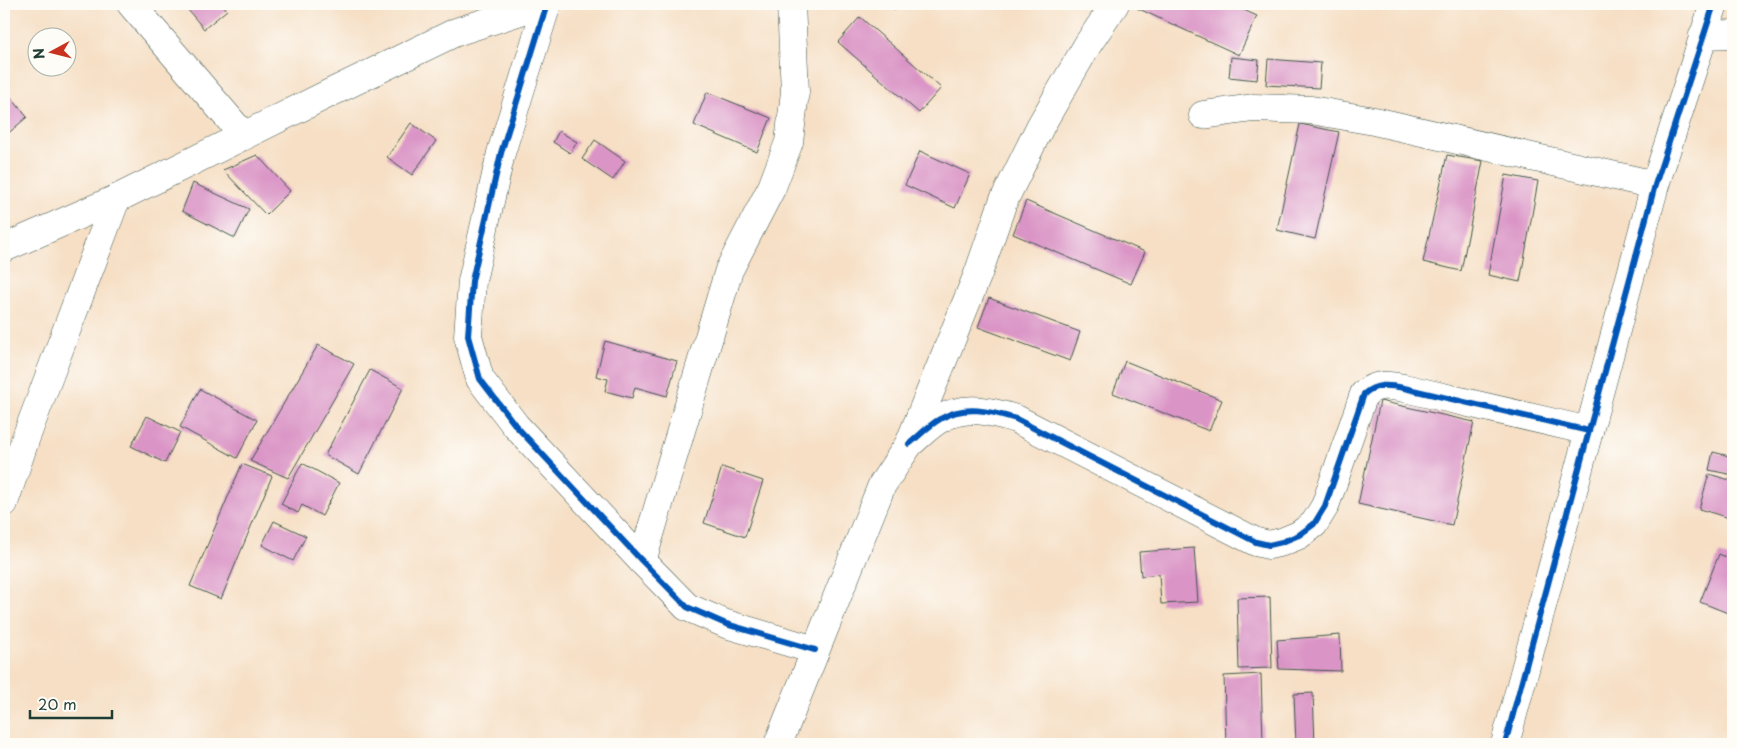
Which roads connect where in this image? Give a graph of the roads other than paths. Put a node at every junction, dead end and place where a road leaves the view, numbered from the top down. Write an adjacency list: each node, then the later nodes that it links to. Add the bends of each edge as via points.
1 (131, 4): 10 (street)
2 (542, 4): 10 (street, via 456,32)
3 (547, 4): 17 (street, via 501,153 472,282 468,336 480,379 516,426)
4 (791, 4): 17 (street, via 795,92 789,142 772,187 729,270)
5 (1115, 4): 15 (street, via 1041,125 1003,202 978,274)
6 (1714, 4): 8 (street)
7 (1733, 34): 8 (street)
8 (1703, 35): 11 (street)
9 (1204, 115): 11 (street, via 1253,108 1311,110)
10 (244, 136): 12 (street)
11 (1655, 184): 14 (street)
12 (116, 199): 13 (street); 16 (street)
13 (4, 248)
14 (1589, 431): 15 (street, via 1404,388 1387,385 1370,388 1364,394 1325,506 1314,524 1282,542 1269,545 1256,542 1016,419 991,411 964,410 940,419); 20 (street)
15 (909, 444): 18 (street, via 882,485)
16 (4, 503)
17 (642, 561): 18 (street, via 687,607 726,624)
18 (815, 650): 19 (street)
19 (778, 744)
20 (1505, 744)

